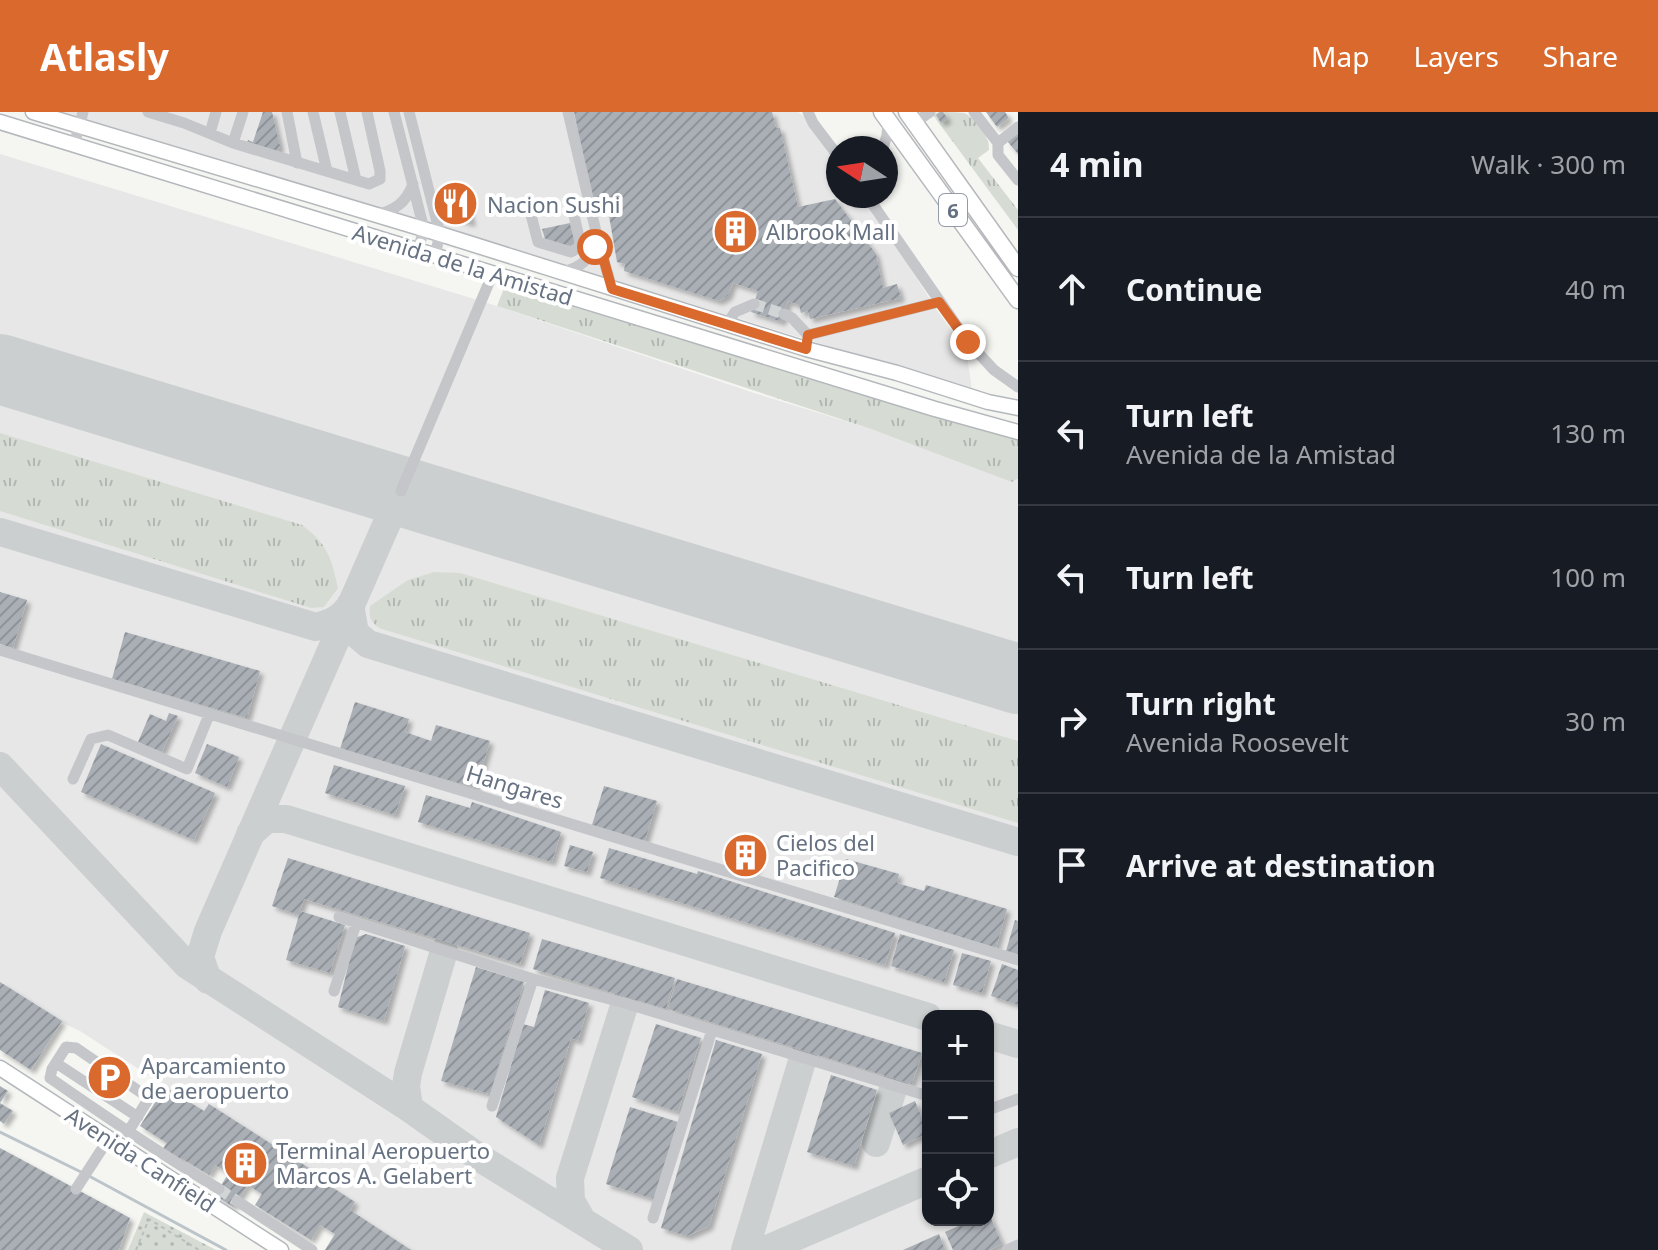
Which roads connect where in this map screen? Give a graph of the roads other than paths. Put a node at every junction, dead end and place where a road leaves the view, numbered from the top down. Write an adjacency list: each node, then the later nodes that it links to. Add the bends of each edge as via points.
1 (33, 112): 2 (lane); 16 (main road, Avenida de la Amistad)
2 (43, 112)
3 (216, 112): 24 (lane)
4 (243, 112): 28 (lane)
5 (287, 112): 31 (lane)
6 (313, 112): 32 (lane)
7 (340, 112): 33 (lane)
8 (367, 112): 33 (lane, via 380,179 369,184)
9 (394, 112): 35 (lane)
10 (409, 112): 42 (lane)
11 (568, 112): 43 (lane)
12 (798, 112): 19 (lane)
13 (930, 112): 20 (lane)
14 (974, 112): 29 (lane)
15 (156, 113): 18 (lane)
16 (66, 116): 21 (main road, Avenida de la Amistad); 27 (lane)
17 (885, 116): 25 (lane); 51 (highway, 6)
18 (186, 117): 24 (lane)
19 (810, 117): 26 (lane)
20 (911, 117): 36 (highway, 6)
21 (81, 119): 30 (lane); 40 (main road, Avenida de la Amistad)
22 (0, 122): 27 (main road, Avenida de la Amistad)
23 (1018, 127): 29 (lane)
24 (210, 133): 28 (lane)
25 (887, 136)
26 (826, 139)
27 (59, 140): 30 (main road, Avenida de la Amistad)
28 (233, 143): 31 (lane)
29 (998, 143): 34 (lane, via 998,155)
30 (74, 145): 44 (main road, Avenida de la Amistad)
31 (297, 163): 32 (lane)
32 (327, 171): 33 (lane)
33 (356, 180)
34 (1018, 180)
35 (413, 184): 40 (lane, via 395,209); 41 (lane)
36 (967, 199): 45 (highway); 47 (highway, 6)
37 (571, 202): 39 (lane, via 580,242 571,252 538,242)
38 (875, 208): 52 (lane)
39 (530, 211)
40 (376, 215): 41 (main road, Avenida de la Amistad)
41 (424, 229): 42 (main road, Avenida de la Amistad); 44 (lane)
42 (440, 234): 46 (lane); 48 (main road, Avenida de la Amistad)
43 (597, 236): 48 (lane, via 582,265); 50 (lane)
44 (418, 250): 46 (main road, Avenida de la Amistad)
45 (1018, 254)
46 (435, 255): 49 (main road, Avenida de la Amistad)
47 (1018, 268)
48 (561, 272): 50 (main road, Avenida de la Amistad)
49 (493, 273): 59 (main road, Avenida de la Amistad); 60 (lane)
50 (612, 289): 55 (main road, Avenida de la Amistad)
51 (1018, 300)
52 (939, 302): 56 (lane); 57 (lane, via 982,358)
53 (754, 304): 55 (lane, via 735,312)
54 (784, 314): 56 (lane)
55 (727, 324): 56 (main road, Avenida de la Amistad)
56 (807, 342): 58 (main road, Avenida de la Amistad)
57 (1018, 387)
58 (1018, 408)
59 (1018, 432)
60 (401, 491)
61 (0, 650): 62 (lane, Hangares)
62 (209, 715): 63 (lane, via 187,769 108,735 91,739); 66 (lane, Hangares)
63 (73, 779)
64 (339, 917): 65 (lane)
65 (356, 924): 67 (lane); 68 (lane)
66 (1018, 960)
67 (533, 979): 69 (lane); 74 (lane)
68 (334, 991)
69 (712, 1030): 72 (lane); 83 (lane)
70 (56, 1063): 76 (lane); 76 (lane, via 66,1047 76,1048 147,1095 149,1101); 77 (lane, via 50,1078)
71 (0, 1068): 78 (main road, Avenida Canfield)
72 (922, 1094)
73 (1017, 1102): 75 (lane)
74 (492, 1106)
75 (994, 1108)
76 (138, 1117): 77 (lane)
77 (128, 1132): 79 (lane)
78 (109, 1138): 79 (main road, Avenida Canfield); 80 (lane)
79 (151, 1156): 81 (lane); 85 (main road, Avenida Canfield)
80 (76, 1189)
81 (219, 1189)
82 (237, 1201): 86 (lane)
83 (653, 1218)
84 (1018, 1245): 87 (lane)
85 (281, 1250)
86 (312, 1250)
87 (1007, 1250)

